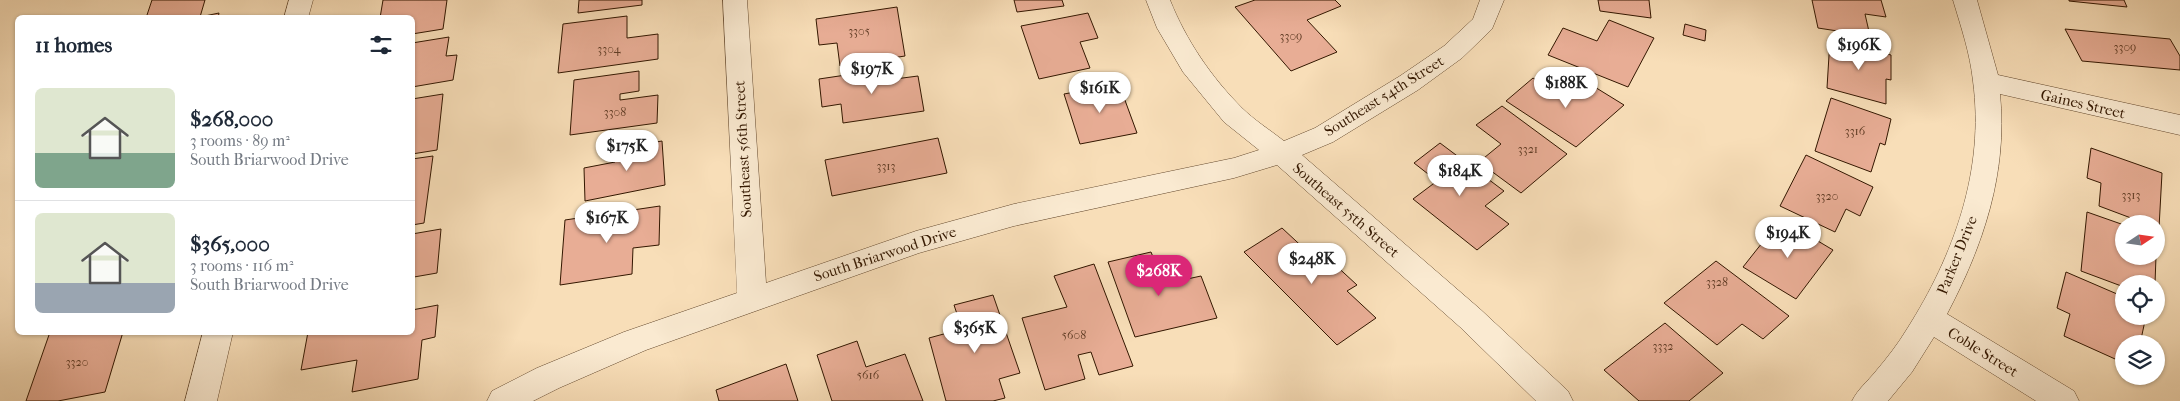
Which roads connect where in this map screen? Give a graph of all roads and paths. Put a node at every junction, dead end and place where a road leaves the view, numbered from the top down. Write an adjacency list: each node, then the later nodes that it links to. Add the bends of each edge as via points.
1 (301, 0): 6 (street)
2 (735, 0): 10 (street, Southeast 56th Street)
3 (1158, 0): 9 (street, Southeast 55th Street, via 1169,28 1192,66 1233,114)
4 (1492, 0): 9 (street, Southeast 54th Street, via 1483,23 1453,52 1324,135)
5 (1965, 0): 7 (street, Parker Drive)
6 (297, 15)
7 (1986, 82): 8 (street, Gaines Street); 11 (street, Parker Drive, via 1985,165 1974,219)
8 (2180, 125)
9 (1281, 153): 10 (street, South Briarwood Drive, via 1234,168 1014,214 916,242); 15 (street, Southeast 55th Street, via 1470,318)
10 (752, 298): 14 (street, South Briarwood Drive, via 635,341)
11 (1930, 319): 16 (street, Parker Drive, via 1888,382); 17 (street, Coble Street)
12 (217, 335): 13 (street)
13 (201, 401)
14 (503, 401)
15 (1557, 401)
16 (1868, 401)
17 (2063, 401)

